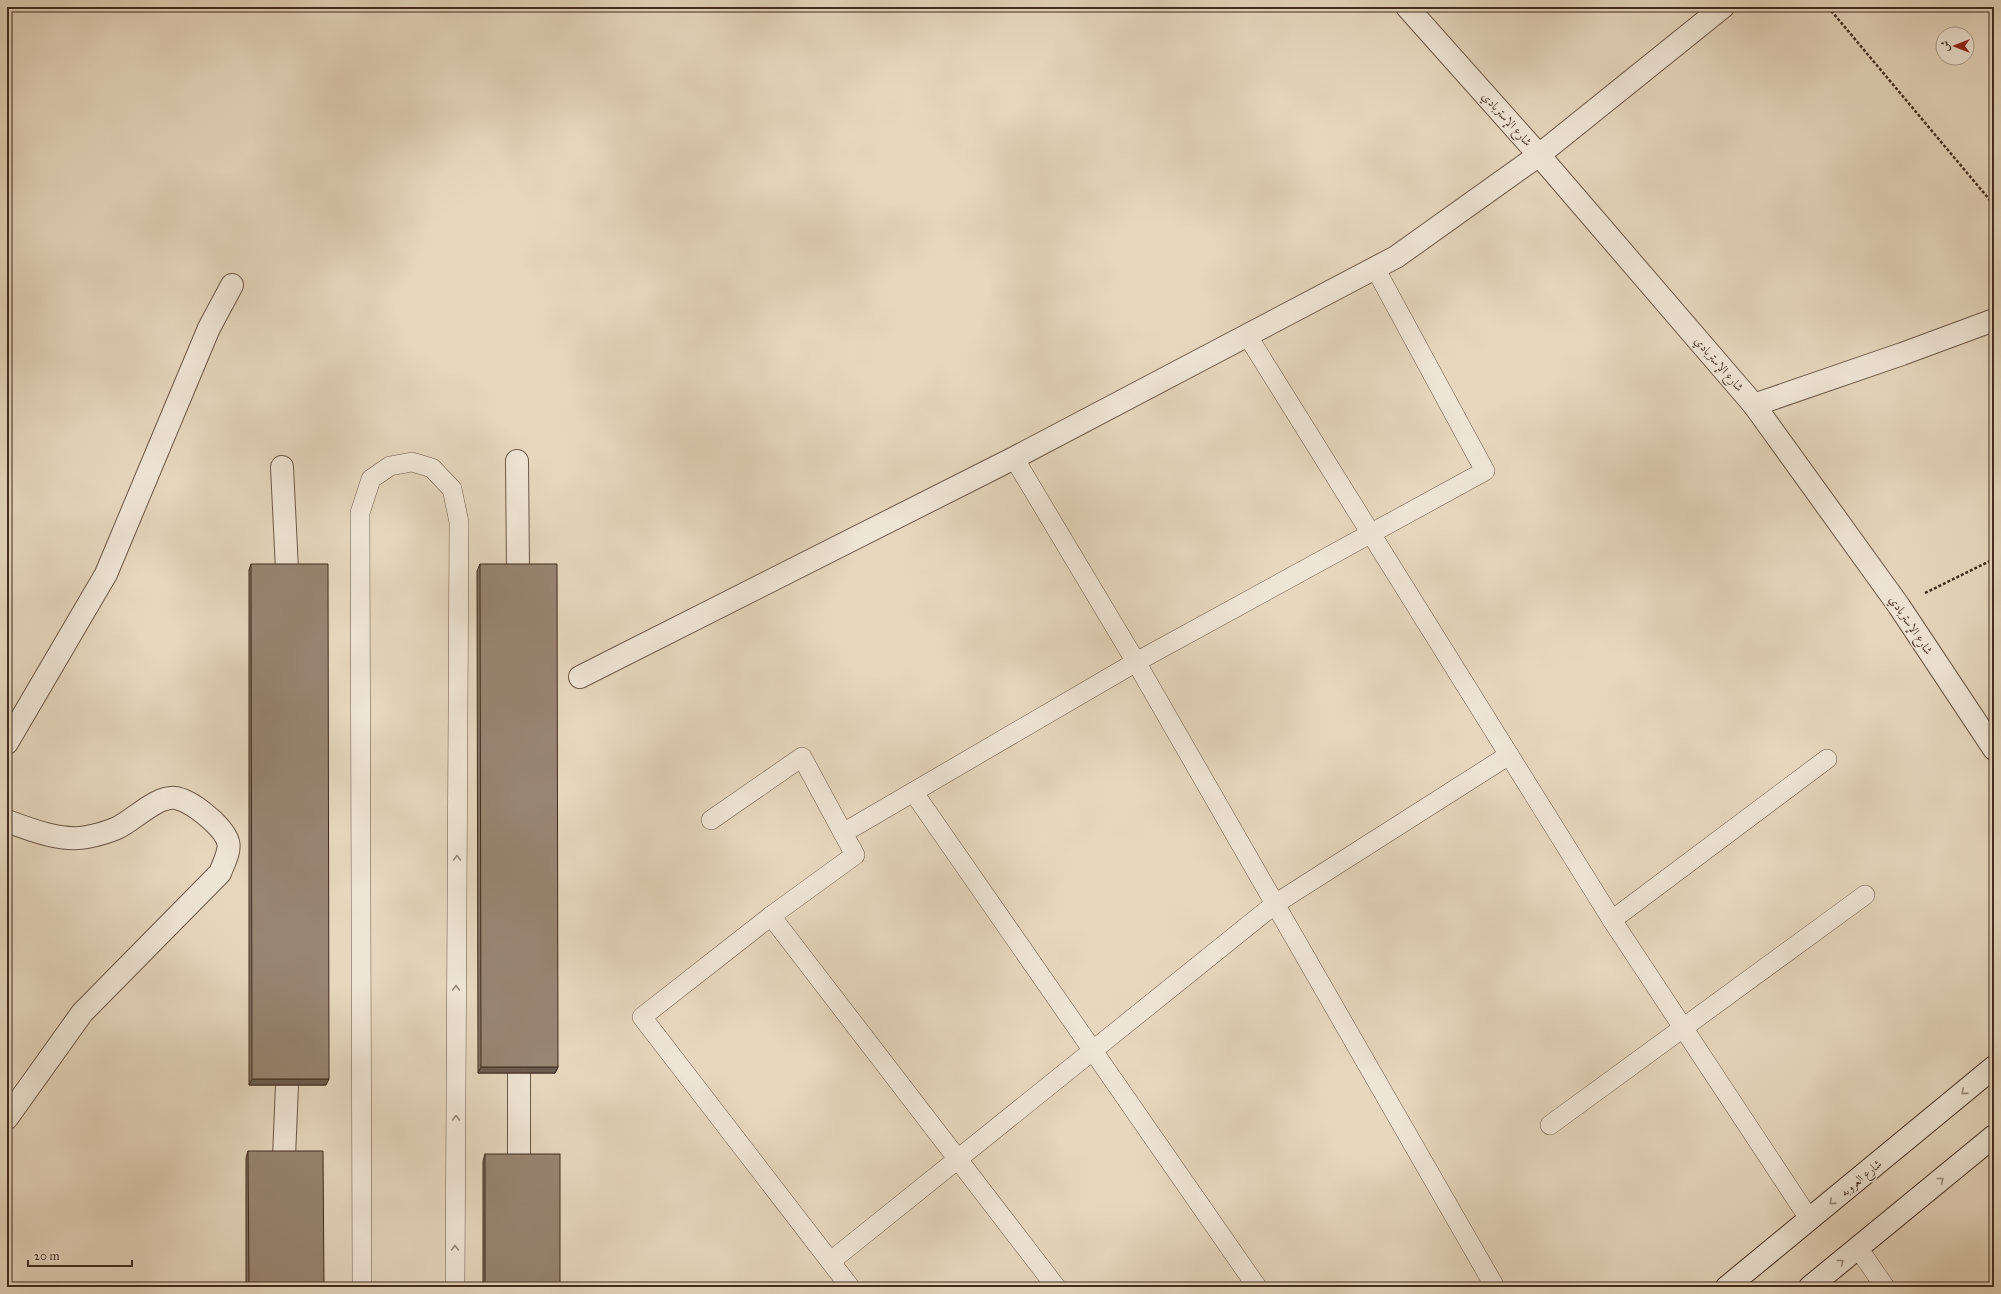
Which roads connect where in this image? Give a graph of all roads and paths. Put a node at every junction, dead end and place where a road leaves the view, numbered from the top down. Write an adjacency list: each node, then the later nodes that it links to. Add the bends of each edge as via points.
1 (1407, 7): 4 (street, شارع الإستربادي)
2 (1723, 7): 4 (street)
3 (1828, 7): 5 (path)
4 (1539, 155): 6 (street, via 1396,257); 10 (street, شارع الإستربادي)
5 (1994, 205)
6 (1375, 268): 9 (street); 14 (lane, via 1485,471)
7 (232, 286): 21 (street, via 209,328 106,574)
8 (1994, 320): 10 (street)
9 (1247, 336): 11 (street); 14 (lane)
10 (1754, 406): 18 (street, شارع الإستربادي)
11 (1014, 458): 19 (lane); 20 (street)
12 (517, 461): 17 (street)
13 (282, 467): 16 (street)
14 (1371, 534): 19 (lane); 23 (lane)
15 (1994, 559): 18 (path)
16 (287, 570)
17 (518, 571)
18 (1900, 606): 22 (street, شارع الإستربادي)
19 (1136, 662): 25 (lane); 30 (lane)
20 (580, 677)
21 (7, 743)
22 (1994, 749)
23 (1509, 755): 30 (lane); 32 (lane)
24 (1826, 759): 32 (lane)
25 (914, 793): 28 (lane); 34 (lane)
26 (711, 820): 28 (lane, via 802,757)
27 (7, 821): 38 (street, via 57,836 86,837 117,828 158,802 174,798 193,805 213,821 227,836 230,850 220,873 82,1013)
28 (843, 834): 31 (lane, via 855,855)
29 (1865, 895): 33 (lane)
30 (1275, 904): 34 (lane); 52 (lane)
31 (772, 916): 42 (lane); 46 (lane, via 642,1017)
32 (1612, 920): 33 (lane)
33 (1683, 1028): 39 (lane); 44 (lane)
34 (1093, 1051): 42 (lane); 51 (lane)
35 (1994, 1067): 44 (street, شارع العروبه, one-way to 44)
36 (519, 1073): 43 (street)
37 (287, 1085): 41 (street)
38 (7, 1118)
39 (1550, 1125)
40 (1994, 1136): 45 (street, one-way to 40)
41 (284, 1158)
42 (958, 1159): 46 (lane); 50 (lane)
43 (519, 1161)
44 (1810, 1220): 53 (street, شارع العروبه)
45 (1858, 1248): 54 (street, one-way to 45); 55 (lane)
46 (830, 1262): 49 (lane)
47 (362, 1287): 48 (lane, one-way to 47, via 459,522 452,488 432,468 412,462 390,466 371,479 360,513)
48 (455, 1287)
49 (850, 1287)
50 (1056, 1287)
51 (1257, 1287)
52 (1495, 1287)
53 (1727, 1287)
54 (1810, 1287)
55 (1885, 1287)

